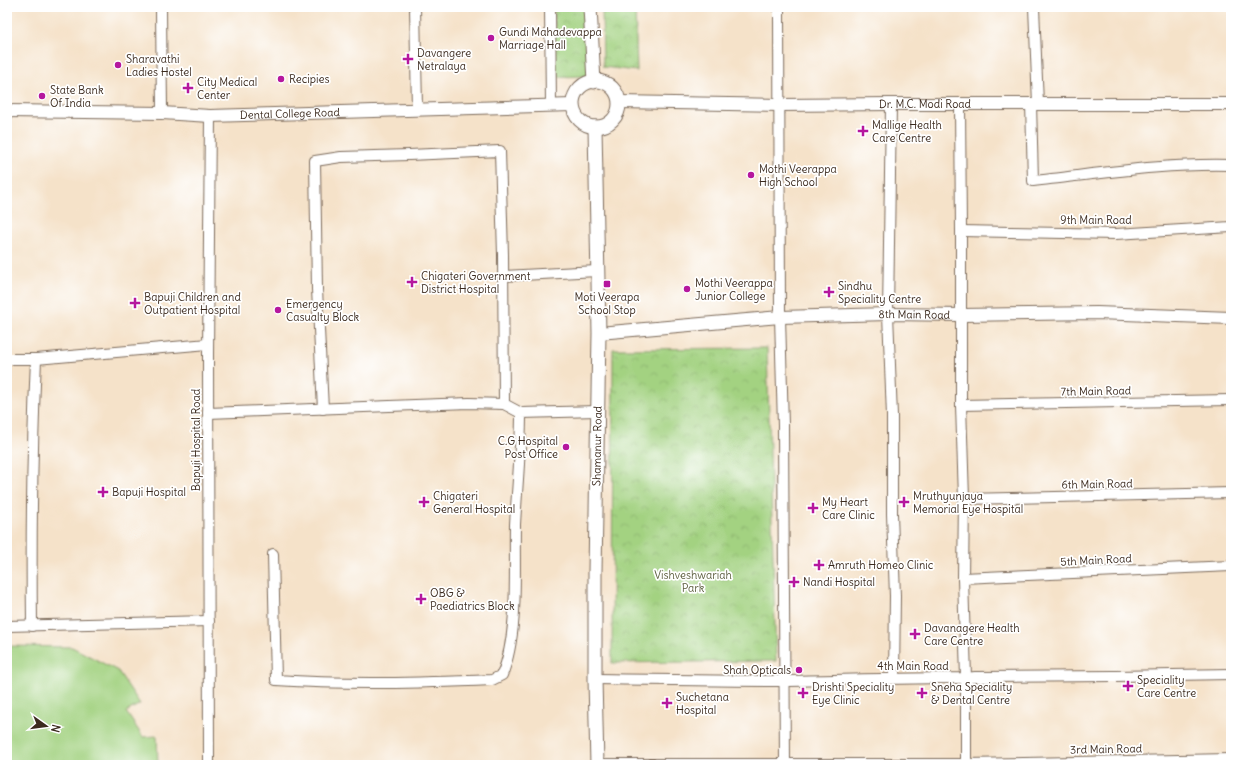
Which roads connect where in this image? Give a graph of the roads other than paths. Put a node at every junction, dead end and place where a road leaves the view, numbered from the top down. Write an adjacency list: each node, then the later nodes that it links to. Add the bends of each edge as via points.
1 (161, 7): 18 (street)
2 (415, 7): 16 (street)
3 (550, 7): 9 (street)
4 (590, 7): 7 (main road)
5 (779, 7): 15 (street)
6 (1034, 7): 13 (street)
7 (594, 82): 8 (main road, via 611,87); 10 (main road, via 579,89)
8 (619, 102): 15 (street, Dr. M.C. Modi Road); 20 (main road, via 614,118 603,126)
9 (551, 104): 10 (street, Dental College Road); 16 (street, Dental College Road)
10 (573, 104): 20 (main road, via 579,120)
11 (891, 104): 12 (street, Dr. M.C. Modi Road); 15 (street, Dr. M.C. Modi Road); 26 (street)
12 (960, 104): 13 (street, Dr. M.C. Modi Road); 23 (street)
13 (1035, 104): 14 (street, Dr. M.C. Modi Road); 21 (street, via 1033,181 1149,169)
14 (1231, 104)
15 (780, 105): 28 (street)
16 (417, 109): 19 (street, Dental College Road)
17 (7, 111): 18 (street, Dental College Road)
18 (162, 113): 19 (street, Dental College Road)
19 (210, 116): 31 (street, Bapuji Hospital Road)
20 (595, 127): 24 (main road, Shamanur Road)
21 (1231, 165)
22 (1231, 227): 23 (street, 9th Main Road, via 1116,234)
23 (962, 231): 27 (street)
24 (597, 271): 25 (street); 30 (main road, Shamanur Road)
25 (504, 276): 35 (street); 37 (street, via 500,151 315,160 317,289)
26 (888, 314): 27 (street, 8th Main Road); 28 (street, 8th Main Road); 50 (street, via 895,596)
27 (962, 315): 29 (street, 8th Main Road, via 1097,312); 36 (street)
28 (780, 317): 30 (street, 8th Main Road); 53 (street)
29 (1231, 318)
30 (599, 333): 38 (main road, Shamanur Road)
31 (208, 344): 33 (street); 39 (street, Bapuji Hospital Road)
32 (7, 358): 33 (street)
33 (36, 359): 48 (street, via 32,442)
34 (1231, 400): 36 (street, 7th Main Road)
35 (504, 404): 37 (street); 40 (street)
36 (961, 405): 42 (street)
37 (323, 409): 39 (street)
38 (598, 411): 40 (street); 52 (main road, Shamanur Road)
39 (208, 413): 46 (street, Bapuji Hospital Road)
40 (521, 413): 43 (street, via 512,624 507,662 502,675 492,680 432,682 345,683 276,680)
41 (1231, 494): 42 (street, 6th Main Road)
42 (964, 499): 45 (street)
43 (273, 554)
44 (1231, 566): 45 (street, 5th Main Road)
45 (963, 578): 51 (street)
46 (209, 621): 48 (street); 56 (street, Bapuji Hospital Road)
47 (7, 626): 48 (street)
48 (32, 626)
49 (1231, 674): 51 (street, 4th Main Road)
50 (894, 678): 51 (street, 4th Main Road); 53 (street, 4th Main Road)
51 (966, 678): 55 (street)
52 (595, 679): 53 (street, 4th Main Road); 57 (main road, Shamanur Road)
53 (784, 681): 58 (street)
54 (1231, 759): 55 (street, 3rd Main Road)
55 (966, 764): 58 (street, 3rd Main Road)
56 (209, 765)
57 (597, 765): 58 (street, 3rd Main Road)
58 (785, 765)

